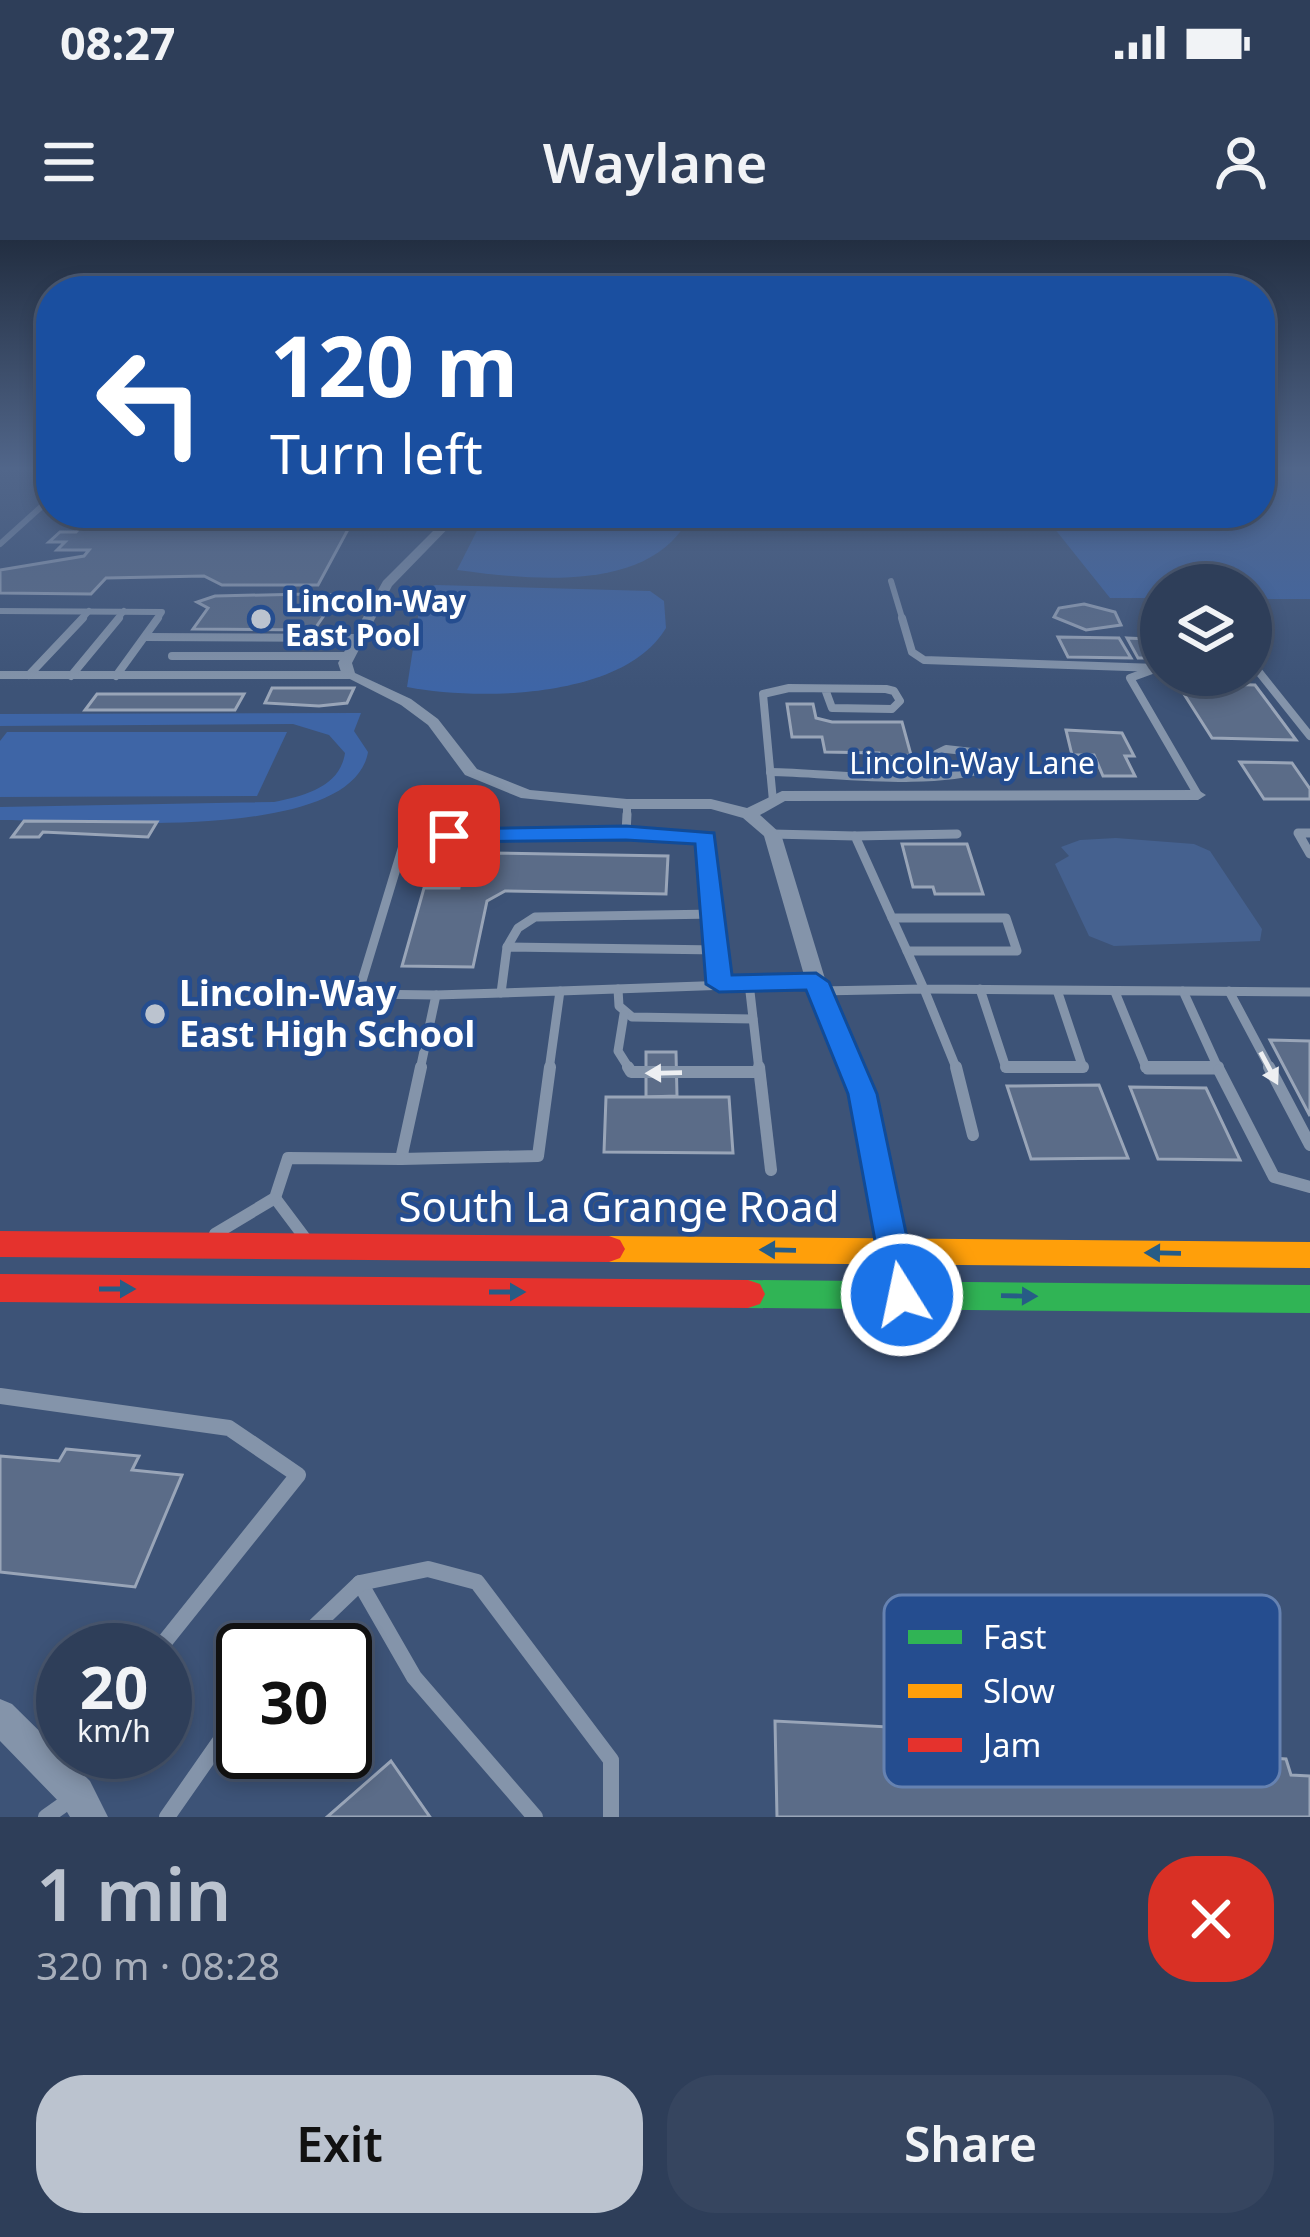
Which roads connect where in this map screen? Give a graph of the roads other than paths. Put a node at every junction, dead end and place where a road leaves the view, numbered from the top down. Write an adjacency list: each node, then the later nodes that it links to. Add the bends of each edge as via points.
1 (430, 541): 10 (street, via 387,584)
2 (891, 580): 13 (lane, via 912,652 924,661)
3 (0, 610): 4 (lane)
4 (11, 610): 5 (lane); 7 (lane)
5 (89, 611): 6 (lane); 16 (lane)
6 (124, 611): 8 (lane, via 164,613); 17 (lane)
7 (0, 621)
8 (146, 637): 9 (lane); 18 (lane)
9 (184, 638): 10 (lane); 11 (lane)
10 (357, 638): 12 (street)
11 (172, 656): 12 (lane); 19 (lane)
12 (349, 665): 19 (lane); 29 (street, via 433,722 471,772 527,795)
13 (1140, 666)
14 (1140, 674): 22 (lane, via 1130,678)
15 (0, 675): 16 (lane)
16 (28, 675): 17 (lane)
17 (71, 676): 18 (lane)
18 (116, 676): 19 (lane)
19 (157, 677)
20 (825, 688): 20 (lane, via 886,689 900,701 892,709 832,708); 25 (lane, via 763,694)
21 (1272, 688): 24 (lane)
22 (1140, 695)
23 (1140, 696): 27 (lane)
24 (1310, 736)
25 (770, 772): 26 (lane); 28 (lane)
26 (940, 774): 26 (lane, via 986,773 981,753 940,751)
27 (1198, 796): 28 (street, Lincoln-Way Lane)
28 (773, 801): 30 (street, Lincoln-Way Lane)
29 (627, 804): 30 (street, via 711,804); 31 (lane)
30 (749, 814): 33 (street)
31 (626, 833): 37 (lane, via 706,838); 55 (lane, via 406,836 358,994)
32 (1310, 833): 36 (lane, via 1298,833)
33 (772, 834): 35 (lane); 44 (street)
34 (957, 834): 35 (lane)
35 (855, 836): 38 (lane)
36 (1310, 854)
37 (715, 914): 39 (lane, via 535,916); 40 (lane)
38 (892, 918): 41 (lane); 41 (lane, via 1006,918 1018,951)
39 (507, 947): 40 (lane); 53 (lane)
40 (719, 950): 43 (lane)
41 (907, 951): 46 (lane)
42 (749, 983): 43 (lane); 44 (lane); 57 (lane)
43 (719, 984): 45 (lane)
44 (818, 986): 46 (lane); 69 (street, via 862,1094)
45 (617, 988): 48 (lane); 56 (lane)
46 (924, 989): 47 (lane); 60 (lane)
47 (980, 989): 54 (lane); 54 (lane, via 1006,1068 1083,1068)
48 (560, 991): 53 (lane); 62 (lane, via 538,1156)
49 (1183, 991): 50 (lane); 51 (lane); 58 (lane)
50 (1115, 992): 54 (lane); 58 (lane, via 1147,1070)
51 (1229, 992): 52 (lane); 61 (lane, one-way to 61)
52 (1310, 992)
53 (501, 993): 55 (lane)
54 (1058, 993)
55 (436, 995): 62 (lane)
56 (624, 1014): 57 (lane); 59 (lane, one-way to 56, via 631,1072 618,1051)
57 (753, 1018): 59 (lane)
58 (1220, 1070): 64 (lane, via 1274,1178)
59 (759, 1072): 63 (lane)
60 (973, 1135)
61 (1310, 1145)
62 (401, 1159): 65 (lane, via 288,1158)
63 (771, 1170)
64 (1310, 1187)
65 (275, 1198): 67 (lane); 68 (lane)
66 (0, 1244): 67 (main road, South La Grange Road)
67 (194, 1246): 68 (main road, South La Grange Road)
68 (315, 1246): 69 (main road, South La Grange Road, one-way to 68)
69 (895, 1251): 70 (main road, South La Grange Road, one-way to 69); 72 (street)
70 (1310, 1255)
71 (0, 1288): 72 (main road, one-way to 72)
72 (902, 1295): 73 (main road, one-way to 73)
73 (1310, 1299)
74 (0, 1396): 76 (lane, via 229,1427 298,1474)
75 (360, 1583): 77 (lane); 85 (lane, via 372,1613 444,1713); 86 (lane, via 428,1569 477,1582 610,1760)
76 (179, 1623)
77 (318, 1623)
78 (0, 1716): 79 (street)
79 (36, 1743)
80 (216, 1747): 84 (lane)
81 (68, 1779): 82 (street)
82 (83, 1806): 83 (lane)
83 (46, 1817)
84 (167, 1817)
85 (535, 1817)
86 (611, 1817)

